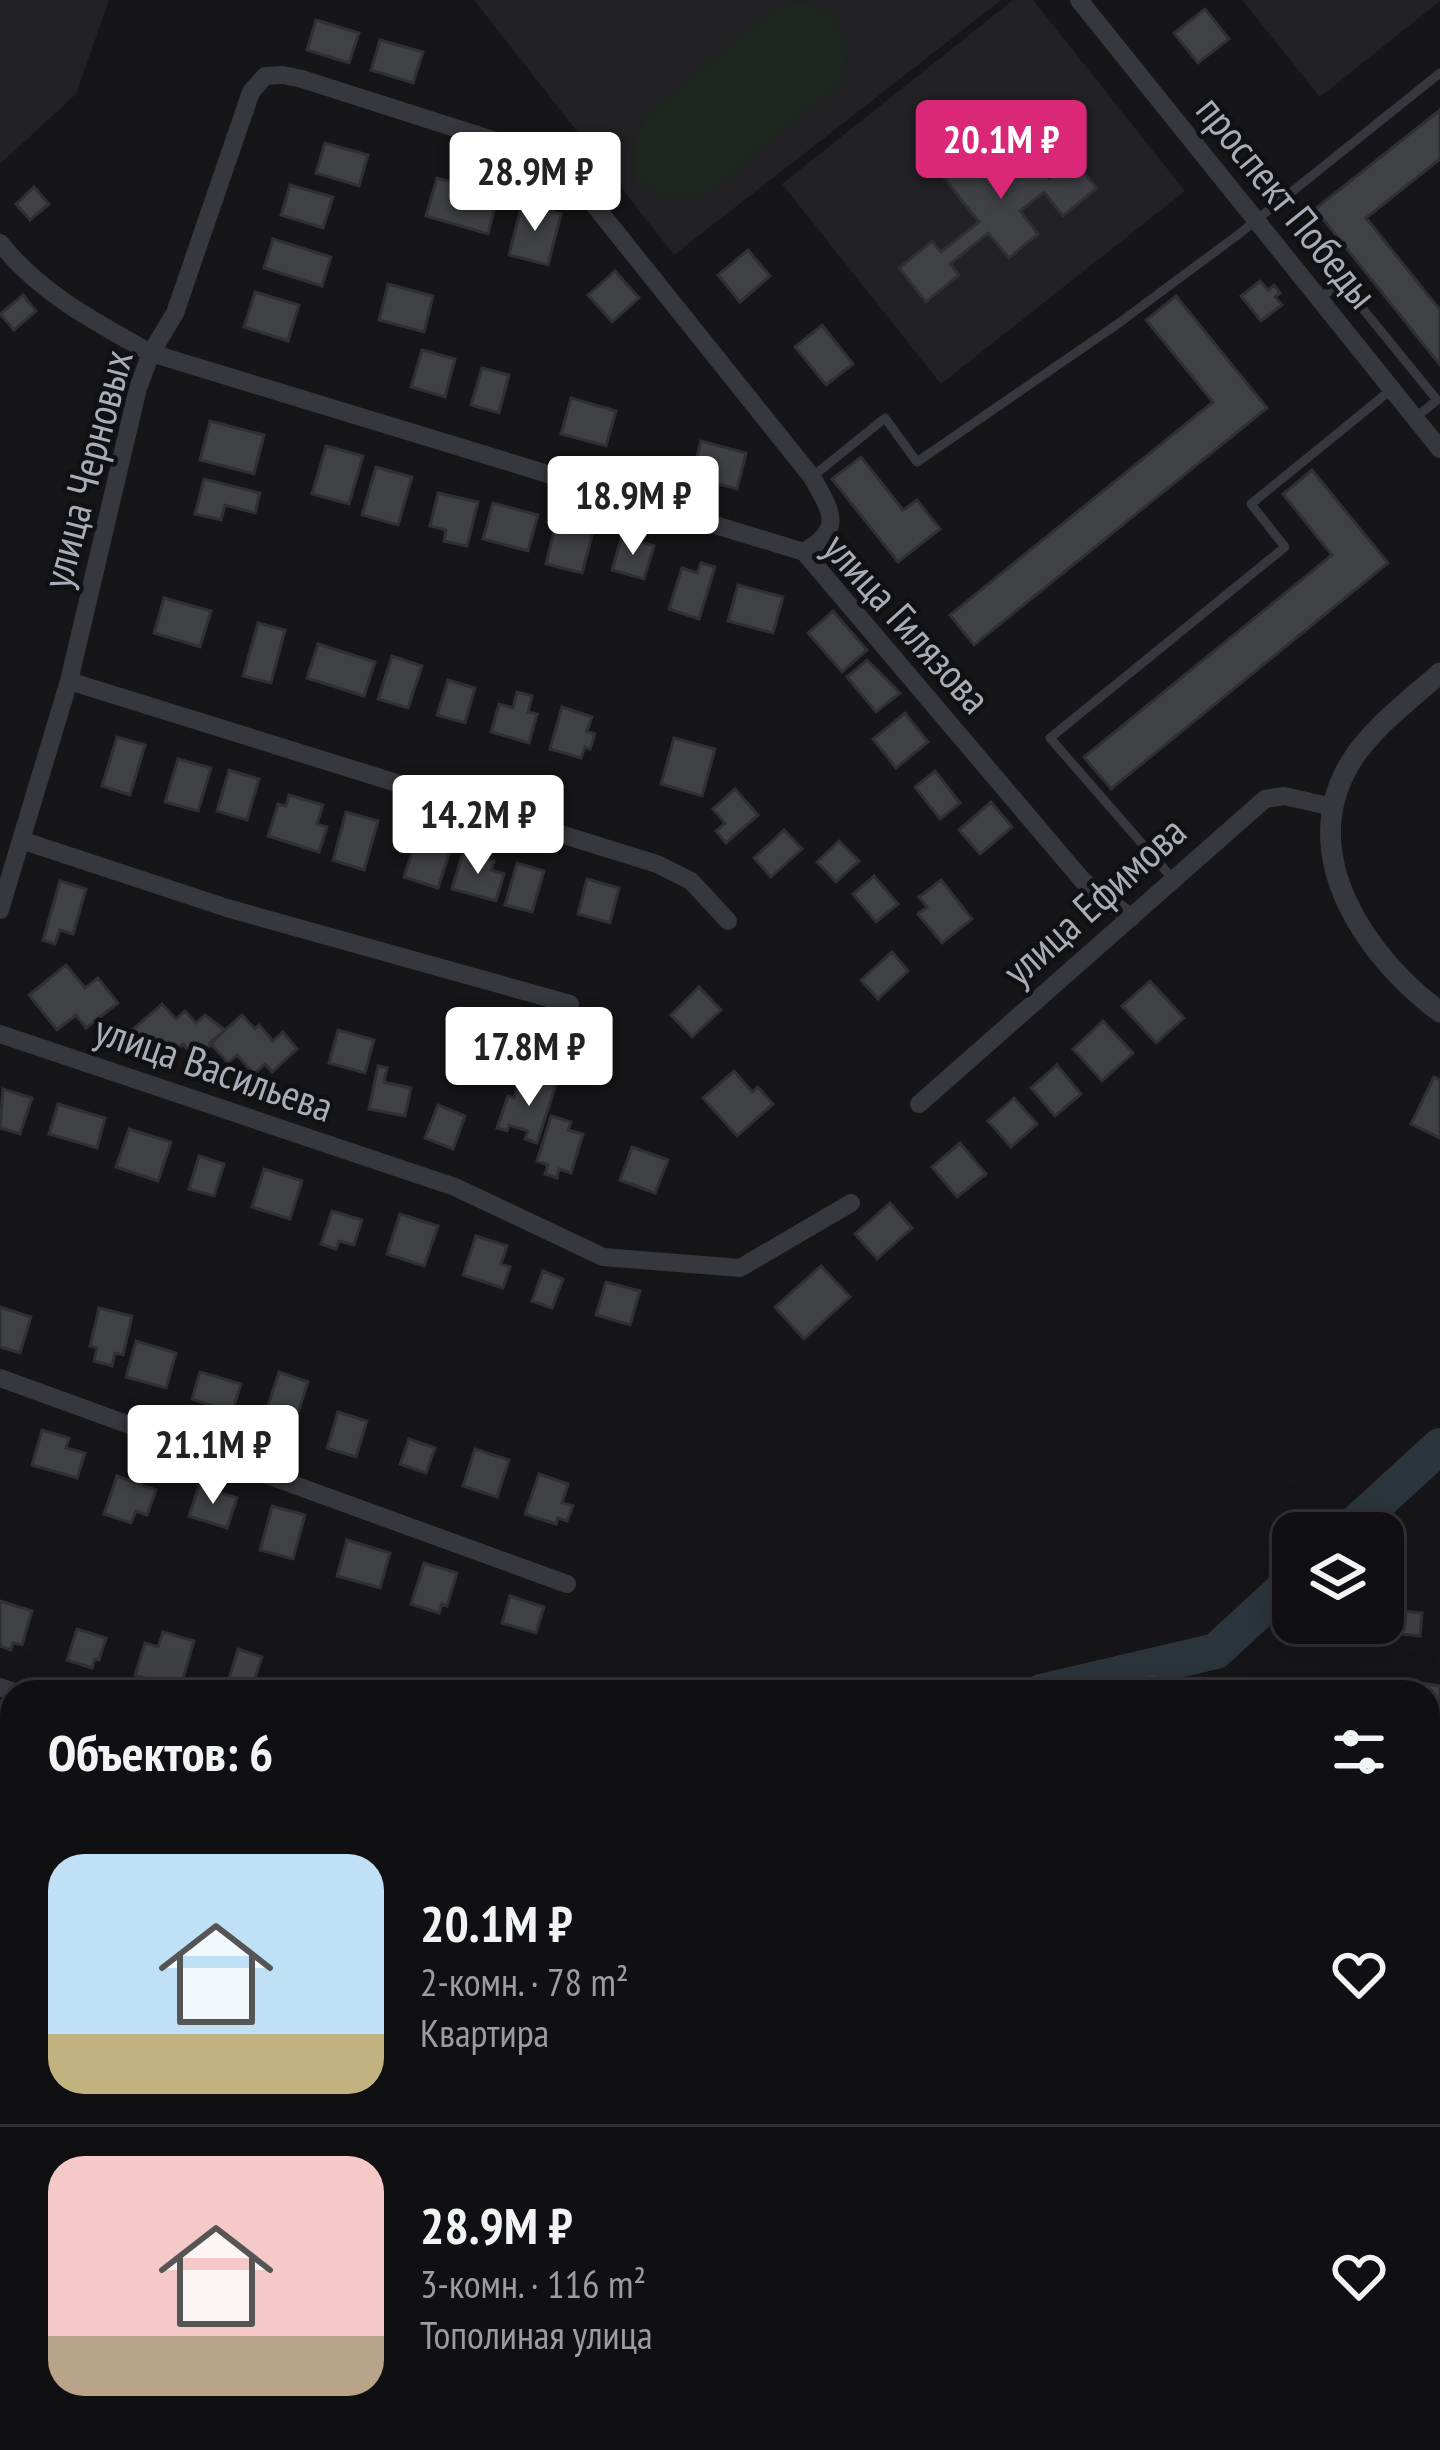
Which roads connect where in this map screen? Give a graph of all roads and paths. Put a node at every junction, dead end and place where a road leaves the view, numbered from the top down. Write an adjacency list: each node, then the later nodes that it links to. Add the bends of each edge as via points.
1 (1079, 0): 3 (street, проспект Победы)
2 (1440, 74): 3 (lane)
3 (1256, 220): 5 (street, проспект Победы); 10 (lane, via 917,462 885,418)
4 (0, 243): 6 (street, улица Гилязова, via 62,301)
5 (1319, 299): 7 (street, проспект Победы); 8 (lane, via 1341,282 1438,400)
6 (151, 353): 10 (street, улица Черновых, via 175,313 250,92 265,76 283,75 546,157 571,176); 11 (street, улица Гилязова); 13 (street, улица Черновых)
7 (1392, 389): 8 (street, проспект Победы); 16 (lane, via 1251,504 1285,547 1050,739)
8 (1415, 418): 9 (street, проспект Победы)
9 (1440, 448)
10 (812, 477): 11 (street, via 831,527)
11 (804, 552): 18 (street, улица Гилязова, via 1083,881)
12 (1440, 673): 14 (street, via 1360,750)
13 (69, 681): 15 (street, улица Черновых); 19 (street, via 657,865 691,881)
14 (1333, 807): 16 (street, улица Ефимова, via 1265,799); 21 (street, via 1336,878 1352,912 1399,978)
15 (21, 840): 17 (street, улица Черновых); 20 (street, via 227,908)
16 (1172, 878): 18 (street, улица Ефимова)
17 (0, 910)
18 (1131, 918): 23 (street, улица Ефимова)
19 (728, 920)
20 (570, 1004)
21 (1440, 1012)
22 (0, 1034): 24 (street, улица Васильева, via 455,1187 603,1257 740,1268)
23 (919, 1104)
24 (851, 1203)
25 (0, 1378): 26 (street)
26 (567, 1584)

